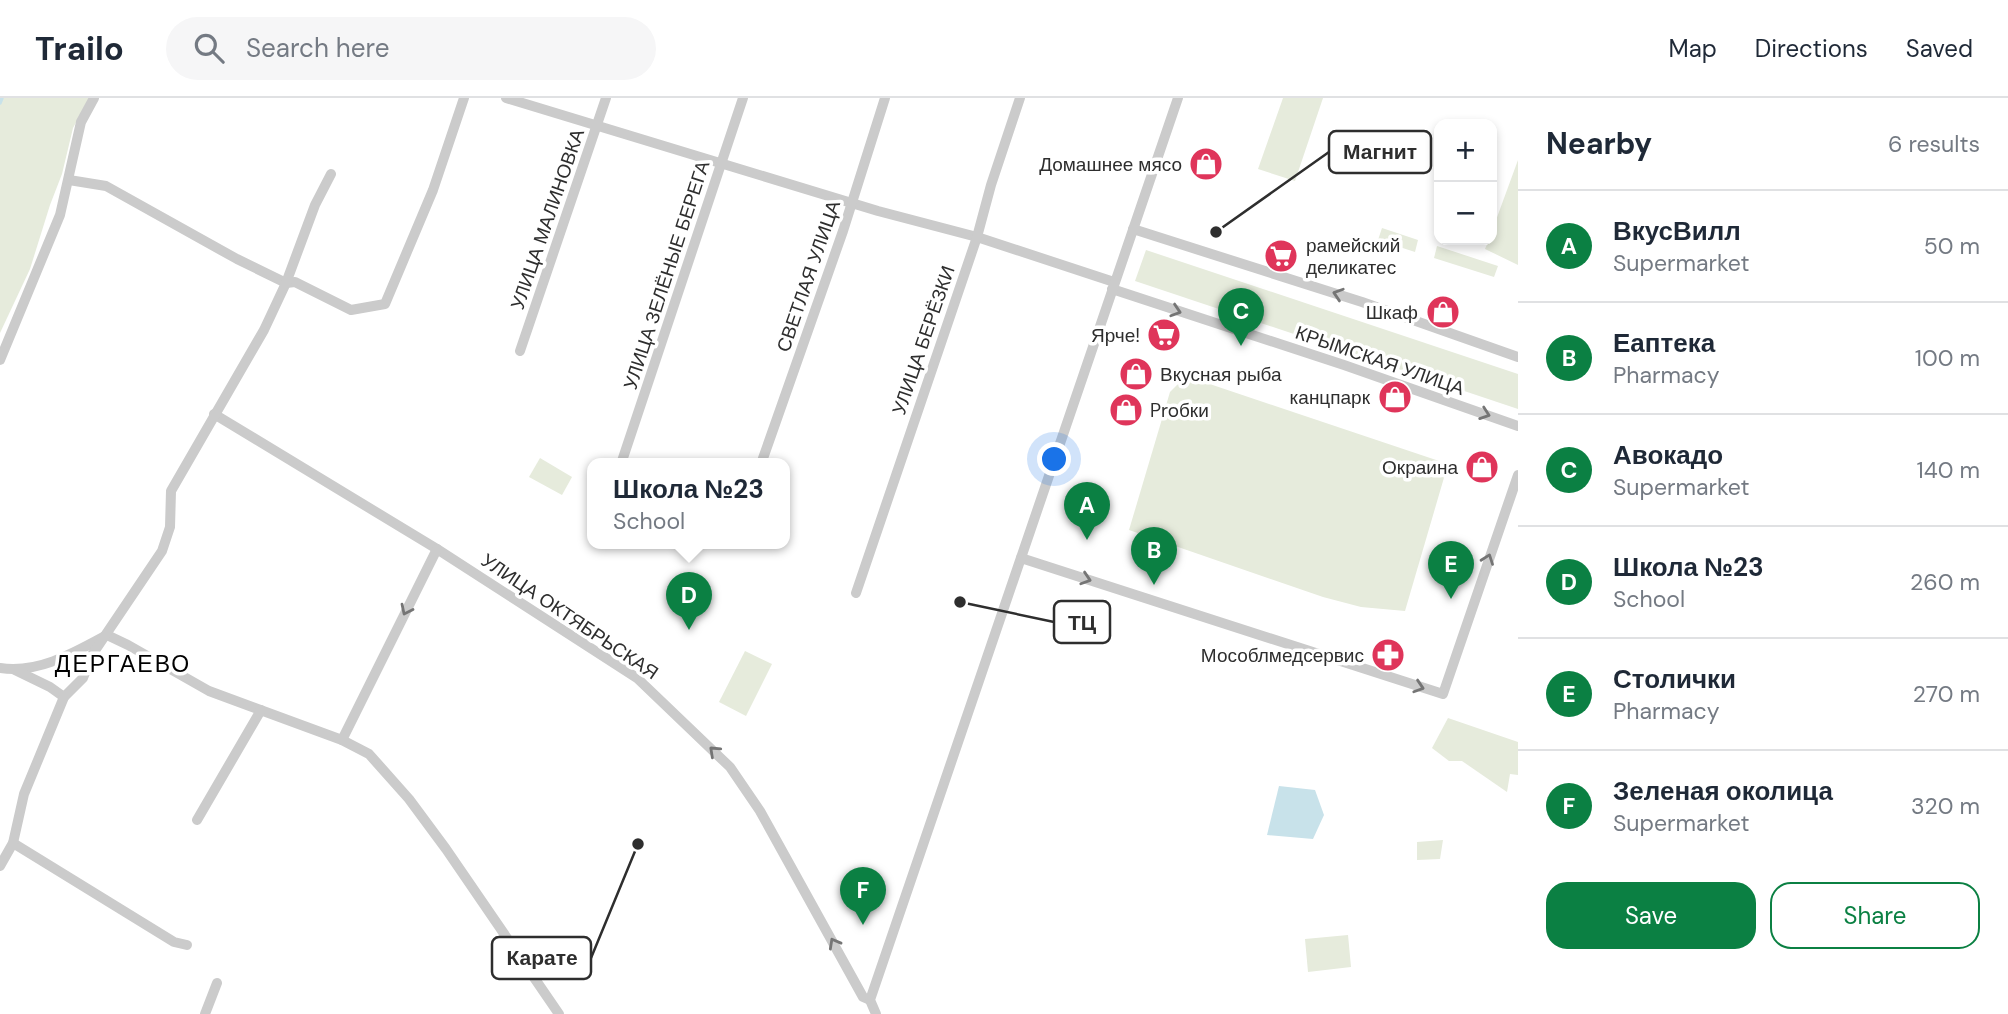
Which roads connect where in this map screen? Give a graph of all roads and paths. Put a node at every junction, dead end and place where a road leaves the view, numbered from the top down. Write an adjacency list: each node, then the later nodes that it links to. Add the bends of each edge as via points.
1 (94, 98): 12 (street, via 81,122)
2 (464, 98): 16 (street, via 433,190 385,304 351,310 295,282)
3 (506, 98): 9 (street, КРЫМСКАЯ УЛИЦА)
4 (606, 98): 9 (street, УЛИЦА МАЛИНОВКА)
5 (743, 98): 10 (street, УЛИЦА ЗЕЛЁНЫЕ БЕРЕГА)
6 (886, 98): 13 (street, СВЕТЛАЯ УЛИЦА)
7 (1020, 98): 15 (street, УЛИЦА БЕРЁЗКИ)
8 (1178, 98): 14 (street)
9 (597, 127): 10 (street, КРЫМСКАЯ УЛИЦА); 18 (street, УЛИЦА МАЛИНОВКА)
10 (721, 164): 13 (street, КРЫМСКАЯ УЛИЦА); 23 (street, УЛИЦА ЗЕЛЁНЫЕ БЕРЕГА)
11 (331, 174): 16 (street)
12 (69, 180): 16 (street, via 106,186); 20 (street, via 60,215)
13 (851, 202): 15 (street, КРЫМСКАЯ УЛИЦА); 24 (street, СВЕТЛАЯ УЛИЦА)
14 (1133, 229): 17 (street); 19 (street, one-way to 14, via 1362,302)
15 (977, 237): 17 (street, КРЫМСКАЯ УЛИЦА); 28 (street, УЛИЦА БЕРЁЗКИ)
16 (286, 283): 21 (street)
17 (1113, 286): 22 (street, КРЫМСКАЯ УЛИЦА, one-way to 22); 27 (street)
18 (520, 351)
19 (1518, 358)
20 (0, 360)
21 (214, 414): 26 (street, УЛИЦА ОКТЯБРЬСКАЯ); 29 (street, via 171,491 170,527 162,551)
22 (1518, 426)
23 (623, 458)
24 (763, 458)
25 (1518, 475): 27 (street, one-way to 25, via 1443,694)
26 (437, 549): 34 (street, one-way to 34); 40 (street, УЛИЦА ОКТЯБРЬСКАЯ, one-way to 26, via 863,997 760,811 730,767 637,678)
27 (1021, 558): 40 (street)
28 (856, 593)
29 (107, 635): 31 (street, via 73,655); 32 (street, via 83,678); 33 (street, via 209,691)
30 (0, 668): 31 (street)
31 (15, 670): 32 (street)
32 (64, 697): 36 (street, via 24,794)
33 (261, 710): 34 (street); 35 (street)
34 (342, 740): 42 (street, via 369,754 409,799)
35 (197, 820)
36 (13, 843): 37 (street); 38 (street, via 174,942)
37 (0, 866)
38 (187, 945)
39 (217, 983): 41 (street)
40 (870, 1000): 43 (street, УЛИЦА ОКТЯБРЬСКАЯ)
41 (205, 1014)
42 (559, 1014)
43 (876, 1014)

